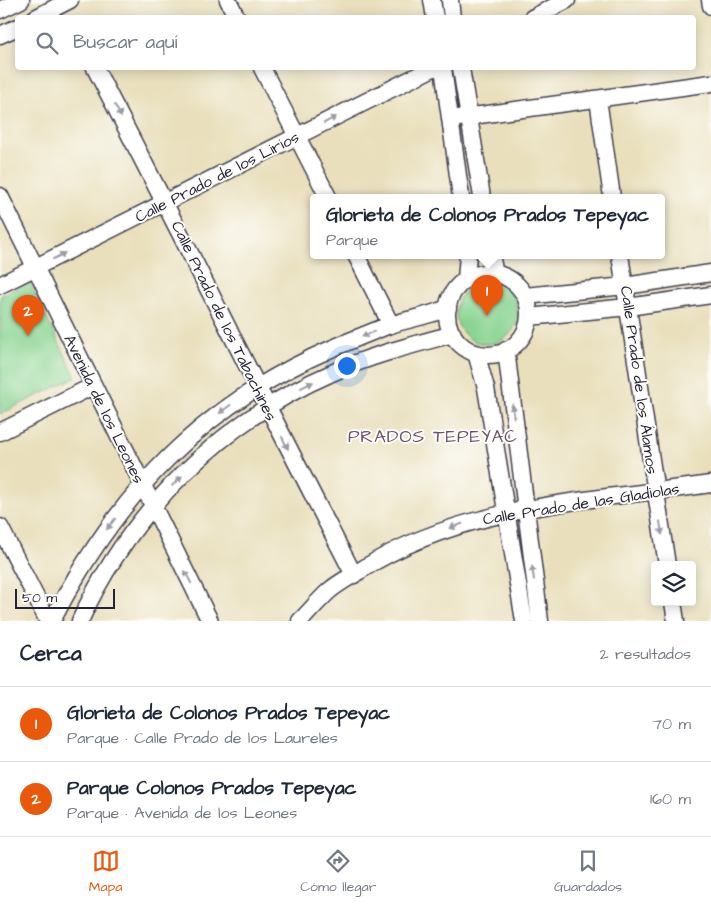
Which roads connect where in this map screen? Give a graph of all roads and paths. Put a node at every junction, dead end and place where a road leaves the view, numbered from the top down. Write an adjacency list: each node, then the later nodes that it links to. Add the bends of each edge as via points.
1 (21, 0): 9 (street)
2 (228, 0): 11 (street)
3 (432, 0): 12 (street)
4 (450, 0): 13 (street)
5 (567, 0): 14 (street)
6 (710, 0): 8 (street)
7 (65, 5): 10 (street)
8 (711, 6)
9 (0, 10)
10 (42, 15)
11 (236, 15)
12 (434, 15)
13 (452, 15)
14 (538, 15)
15 (15, 28): 16 (street)
16 (0, 35)
17 (96, 70): 32 (street, Calle Prado de los Tabachines, one-way to 32)
18 (263, 70): 26 (street)
19 (429, 70): 26 (street, Calle Prado de los Lirios, one-way to 19)
20 (443, 70): 25 (street)
21 (461, 70): 24 (street)
22 (711, 83): 23 (street)
23 (598, 99): 24 (street); 30 (street)
24 (469, 116): 25 (street); 29 (street)
25 (450, 119): 28 (street)
26 (298, 136): 27 (street); 32 (street, Calle Prado de los Lirios)
27 (327, 194)
28 (461, 194)
29 (482, 194)
30 (612, 194)
31 (0, 196): 37 (street, Avenida de los Leones)
32 (166, 202): 37 (street, Calle Prado de los Lirios, one-way to 32); 53 (street, Calle Prado de los Tabachines)
33 (358, 259): 48 (street)
34 (468, 259): 40 (street)
35 (493, 259): 39 (street)
36 (621, 259): 42 (street, Calle Prado de los Álamos)
37 (35, 268): 41 (street, Calle Prado de los Lirios); 52 (street, Avenida de los Leones)
38 (711, 273): 42 (street)
39 (495, 274): 40 (street, via 480,274); 44 (street, via 516,284)
40 (466, 279): 46 (street, via 454,292)
41 (0, 285)
42 (625, 286): 44 (street); 45 (street, Calle Prado de los Álamos)
43 (711, 295): 45 (street)
44 (525, 296): 47 (street)
45 (628, 307): 47 (street); 58 (street, Calle Prado de los Álamos)
46 (448, 308): 48 (street, via 424,318); 49 (street)
47 (529, 317): 50 (street, via 522,336)
48 (391, 325): 53 (street, one-way to 53, via 333,348)
49 (453, 334): 51 (street, via 463,346); 54 (street, one-way to 49, via 299,388 359,362)
50 (506, 350): 51 (street, via 492,354); 60 (street, one-way to 50)
51 (476, 353): 61 (street, via 486,388)
52 (93, 386): 55 (street); 57 (street, Avenida de los Leones)
53 (257, 387): 54 (street, Calle Prado de los Tabachines); 57 (street, one-way to 57, via 186,440)
54 (266, 407): 59 (street, one-way to 54, via 200,458); 64 (street, Calle Prado de los Tabachines, one-way to 64)
55 (0, 432)
56 (711, 484): 58 (street, Calle Prado de las Gladiolas)
57 (141, 485): 59 (street, Avenida de los Leones); 67 (street, one-way to 67, via 96,542)
58 (655, 492): 60 (street, Calle Prado de las Gladiolas); 63 (street, Calle Prado de los Álamos, one-way to 63)
59 (152, 506): 68 (street, via 116,554); 69 (street, Avenida de los Leones, one-way to 59)
60 (525, 510): 61 (street, Calle Prado de las Gladiolas); 72 (street, one-way to 60)
61 (508, 512): 64 (street, Calle Prado de las Gladiolas, one-way to 64, via 418,540); 71 (street)
62 (0, 527): 66 (street)
63 (665, 561)
64 (354, 575): 70 (street, Calle Prado de las Gladiolas, via 330,590)
65 (673, 606): 73 (street)
66 (48, 621)
67 (52, 621)
68 (80, 621)
69 (210, 621)
70 (300, 621)
71 (524, 621)
72 (540, 621)
73 (676, 621)

